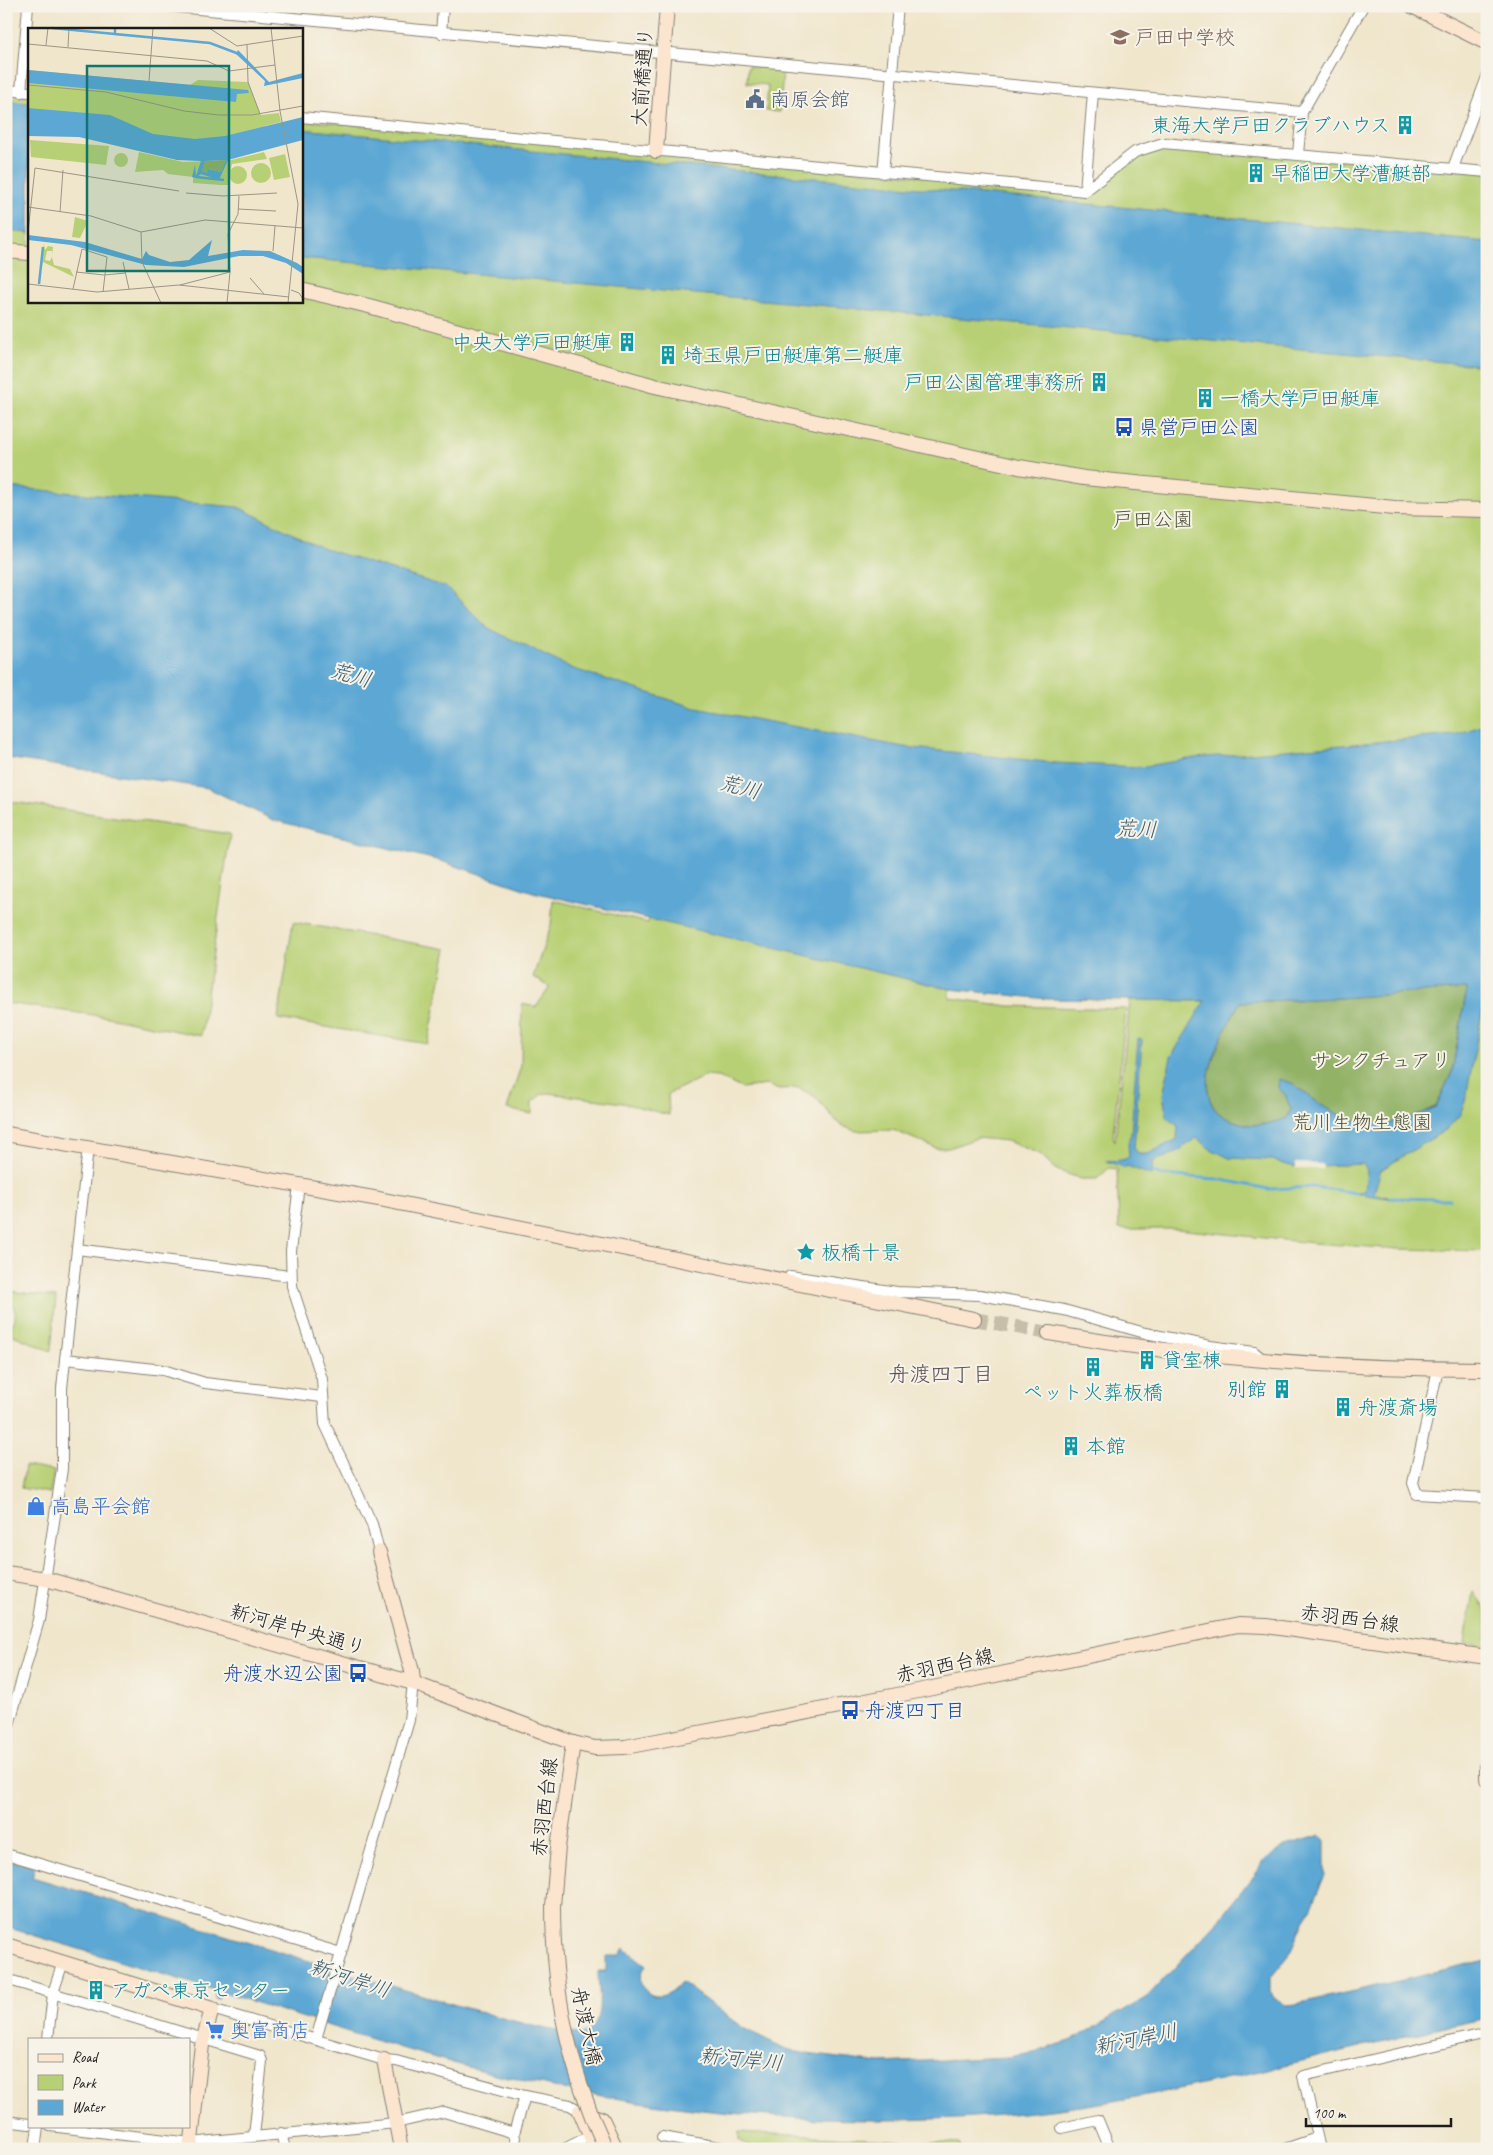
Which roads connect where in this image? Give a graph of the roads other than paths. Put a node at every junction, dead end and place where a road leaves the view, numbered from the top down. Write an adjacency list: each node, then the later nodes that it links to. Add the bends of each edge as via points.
1 (28, 6): 14 (street)
2 (166, 6): 8 (street)
3 (443, 6): 8 (street)
4 (667, 6): 10 (street, 大前橋通り)
5 (898, 6): 11 (street)
6 (1363, 6): 16 (street)
7 (1412, 6): 9 (street)
8 (441, 33): 10 (street)
9 (1487, 43)
10 (664, 53): 11 (street); 18 (street, 大前橋通り)
11 (892, 74): 15 (street); 22 (street)
12 (1487, 77): 20 (street)
13 (6, 90): 14 (street)
14 (25, 92)
15 (1093, 93): 16 (street); 23 (street)
16 (1302, 112): 19 (street)
17 (302, 117): 18 (street)
18 (656, 151): 22 (street)
19 (1298, 154): 20 (street); 23 (street, via 1163,143 1135,152)
20 (1453, 168): 21 (street)
21 (1487, 172)
22 (884, 173): 23 (street)
23 (1085, 191)
24 (6, 251): 25 (street)
25 (28, 253)
26 (302, 290): 27 (street, via 664,388 1019,467 1084,478 1395,508)
27 (1487, 510)
28 (6, 1134): 29 (street)
29 (88, 1147): 30 (street); 31 (street)
30 (299, 1185): 32 (street); 33 (street, via 498,1222)
31 (77, 1249): 32 (street); 36 (street)
32 (290, 1276): 40 (street, via 319,1369)
33 (772, 1280): 34 (street); 37 (street, via 791,1276 897,1292 980,1295 1064,1310 1145,1333 1254,1352)
34 (974, 1320)
35 (1049, 1333): 37 (street, via 1151,1349)
36 (65, 1359): 40 (street, via 163,1370 205,1383); 44 (street, via 62,1469)
37 (1266, 1361): 38 (street)
38 (1438, 1369): 39 (street); 41 (street, via 1413,1483 1417,1494)
39 (1487, 1369)
40 (322, 1397): 42 (street, via 324,1424 369,1516)
41 (1487, 1498)
42 (379, 1552): 46 (street, via 412,1670)
43 (6, 1573): 44 (street, 新河岸中央通り)
44 (46, 1579): 46 (street, 新河岸中央通り); 47 (street)
45 (1487, 1657): 48 (street, 赤羽西台線, via 1266,1626 1238,1626 625,1747 595,1748)
46 (412, 1683): 48 (street, 新河岸中央通り); 54 (street, via 409,1720)
47 (6, 1735)
48 (573, 1743): 52 (street, 赤羽西台線)
49 (1487, 1766): 50 (street)
50 (1487, 1779)
51 (6, 1854): 54 (street)
52 (553, 1906): 85 (street, 舟渡大橋, bridge, via 555,1961 564,2026 587,2106)
53 (6, 1945): 55 (street)
54 (341, 1955): 62 (street)
55 (63, 1962): 57 (street); 58 (street)
56 (6, 1979): 57 (street)
57 (54, 1993): 60 (street); 61 (street)
58 (212, 2009): 61 (street); 62 (street)
59 (1487, 2033): 77 (street, via 1303,2076)
60 (48, 2038)
61 (203, 2038): 64 (street); 75 (street, via 260,2056)
62 (316, 2039): 63 (street)
63 (384, 2060): 65 (street, via 404,2062); 69 (street)
64 (193, 2081): 79 (street)
65 (525, 2096): 66 (street, via 570,2105); 74 (street)
66 (580, 2111): 78 (street); 86 (street, via 602,2119)
67 (6, 2121): 68 (street)
68 (28, 2124)
69 (396, 2124): 73 (street); 74 (street, via 444,2112); 82 (street)
70 (38, 2128): 80 (street)
71 (64, 2128): 79 (street)
72 (1062, 2128): 88 (street, via 1098,2120)
73 (282, 2133): 75 (street); 81 (street)
74 (514, 2134): 83 (street)
75 (254, 2136): 79 (street)
76 (662, 2137): 87 (street)
77 (1318, 2138): 89 (street); 90 (street)
78 (593, 2143): 84 (street)
79 (190, 2146)
80 (35, 2149)
81 (285, 2149)
82 (401, 2149)
83 (517, 2149)
84 (564, 2149)
85 (606, 2149)
86 (616, 2149)
87 (731, 2149)
88 (1110, 2149)
89 (1285, 2149)
90 (1320, 2149)

